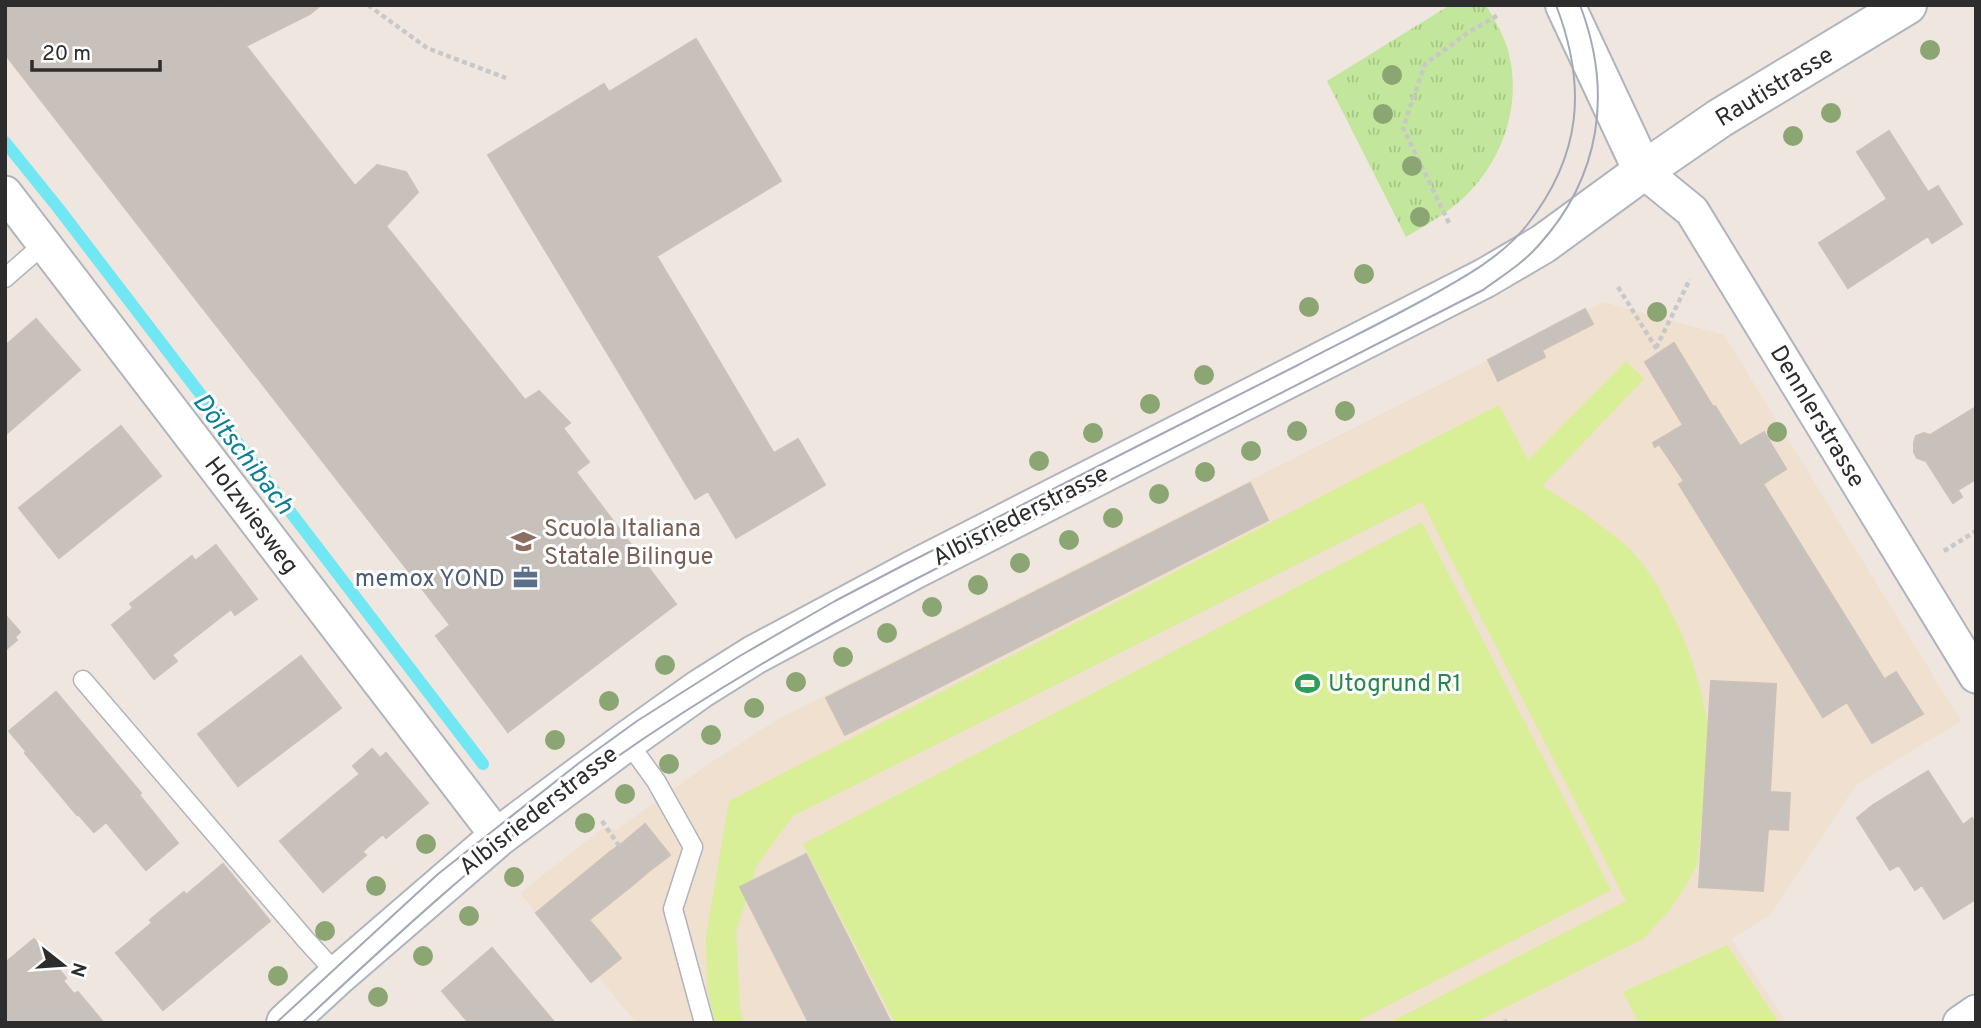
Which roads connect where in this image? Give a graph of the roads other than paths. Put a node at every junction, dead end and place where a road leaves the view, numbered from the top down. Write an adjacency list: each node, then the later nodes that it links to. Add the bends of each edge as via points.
1 (1565, 5): 3 (main road)
2 (1907, 5): 3 (main road, Rautistrasse, via 1720,118)
3 (1643, 171): 7 (street, Dennlerstrasse, via 1692,211); 9 (main road, Albisriederstrasse, via 1544,244 1485,278 754,655)
4 (5, 193): 5 (street, Holzwiesweg)
5 (44, 244): 6 (lane); 10 (street, Holzwiesweg)
6 (5, 278)
7 (1976, 676)
8 (83, 680): 11 (lane)
9 (627, 741): 10 (main road, Albisriederstrasse); 13 (lane, via 693,847 673,909)
10 (498, 836): 11 (main road, Albisriederstrasse)
11 (338, 975): 12 (main road, Albisriederstrasse)
12 (286, 1023)
13 (704, 1023)

